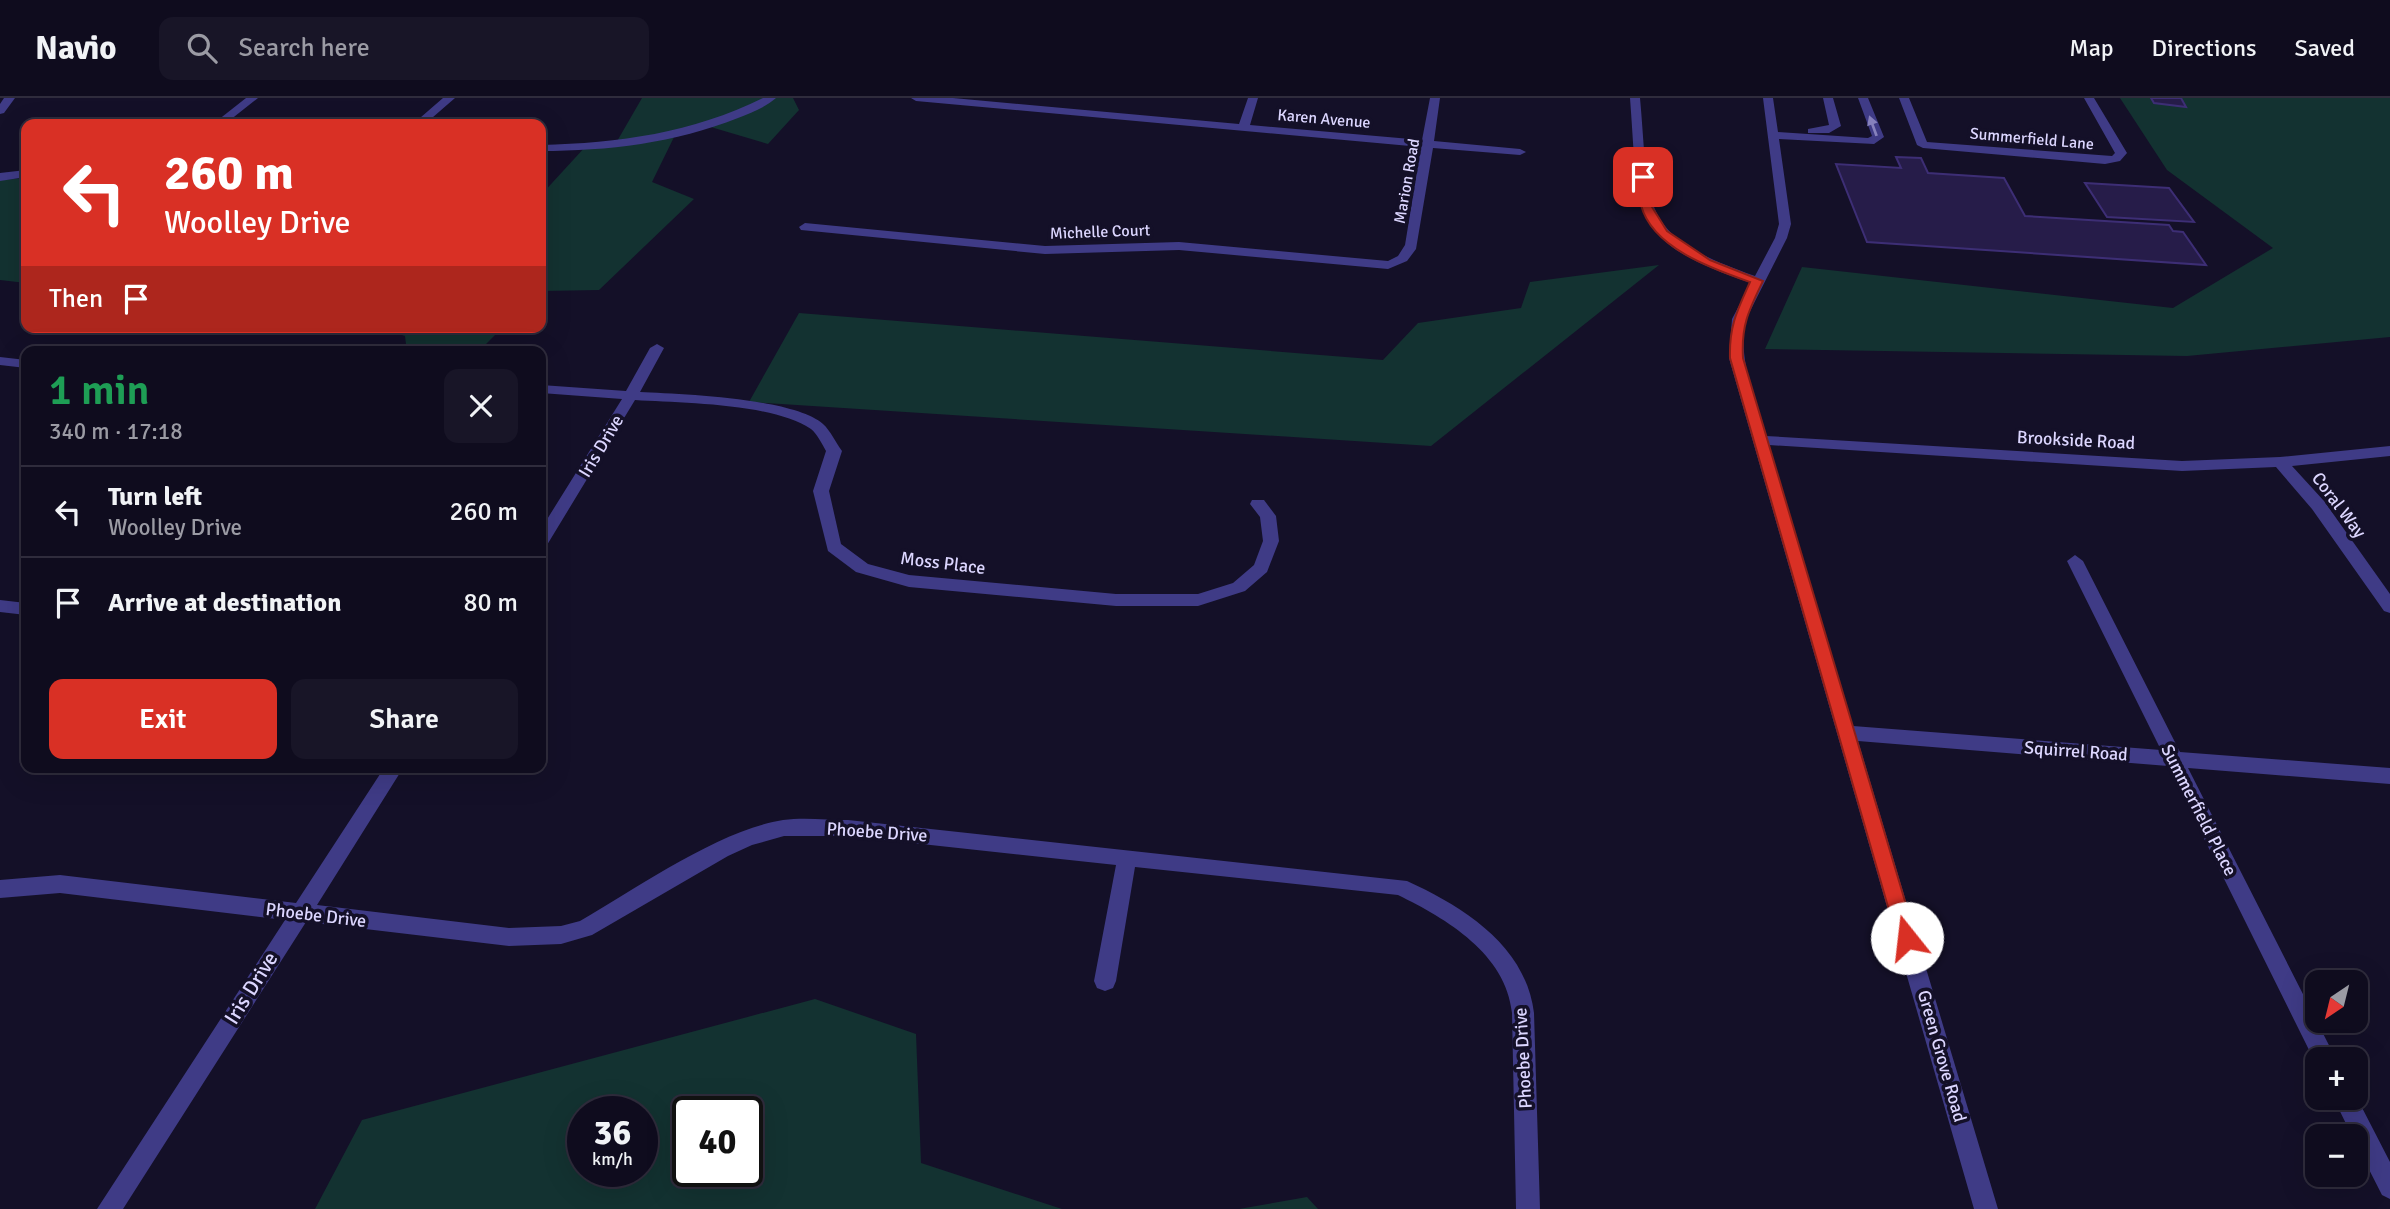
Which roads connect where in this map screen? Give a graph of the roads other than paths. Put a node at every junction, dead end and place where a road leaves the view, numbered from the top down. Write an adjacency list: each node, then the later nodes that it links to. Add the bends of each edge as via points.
1 (10, 98): 14 (street)
2 (253, 98): 15 (street)
3 (450, 98): 16 (street)
4 (771, 98): 20 (street, via 733,117 654,139)
5 (916, 98): 17 (street, Karen Avenue)
6 (1253, 98): 17 (street)
7 (1435, 98): 19 (street, Marion Road)
8 (1635, 98): 26 (street, via 1645,200 1651,218 1663,233 1706,263)
9 (1768, 98): 18 (street, Green Grove Road)
10 (1828, 98): 18 (street, via 1835,126 1829,130)
11 (1863, 98): 18 (street, one-way to 11, via 1870,142 1878,137)
12 (1904, 98): 13 (street, Summerfield Lane, via 1923,145 2116,159 2121,153)
13 (2089, 98)
14 (0, 111)
15 (225, 119)
16 (424, 119)
17 (1244, 127): 19 (street, Karen Avenue)
18 (1773, 131): 26 (street, Green Grove Road, via 1785,224)
19 (1427, 143): 21 (street, Karen Avenue); 25 (street, Marion Road, via 1411,245 1408,255)
20 (546, 148)
21 (1520, 152)
22 (21, 175): 23 (street)
23 (0, 177)
24 (805, 227): 25 (street, Michelle Court, via 1045,250 1179,246 1360,264)
25 (1396, 263)
26 (1757, 281): 32 (street, Green Grove Road, via 1739,319 1735,345)
27 (657, 348): 31 (street, Iris Drive)
28 (0, 361): 29 (street)
29 (21, 363)
30 (546, 389): 31 (street, Moss Place)
31 (631, 394): 35 (street, Moss Place, via 725,402 790,414 818,427 834,451 821,491 834,547 862,568 909,581 1116,600 1198,600 1239,587 1261,568 1271,541 1268,516); 36 (street, Iris Drive)
32 (1759, 440): 34 (street, Brookside Road, via 2182,466); 41 (street, Green Grove Road)
33 (2390, 451): 34 (street, Brookside Road)
34 (2280, 462): 39 (street, Coral Way, via 2318,505)
35 (1258, 504)
36 (546, 533)
37 (2075, 561): 42 (street, Summerfield Place)
38 (0, 606): 40 (street)
39 (2390, 607)
40 (21, 608)
41 (1846, 733): 42 (street, Squirrel Road); 54 (street, Green Grove Road)
42 (2172, 758): 44 (street, Squirrel Road); 49 (street, Summerfield Place)
43 (391, 773): 47 (street, Iris Drive)
44 (2390, 776)
45 (1128, 858): 47 (street, Phoebe Drive, via 848,828 784,828 720,850 609,917 561,935 509,937); 48 (street); 53 (street, Phoebe Drive, via 1400,887 1430,900 1472,931 1501,960 1518,986 1523,1013)
46 (0, 889): 47 (street, Phoebe Drive, via 60,884)
47 (298, 913): 52 (street, Iris Drive)
48 (1105, 981)
49 (2319, 1047)
50 (2351, 1110): 51 (street)
51 (2390, 1187)
52 (109, 1209)
53 (1528, 1209)
54 (1986, 1209)

